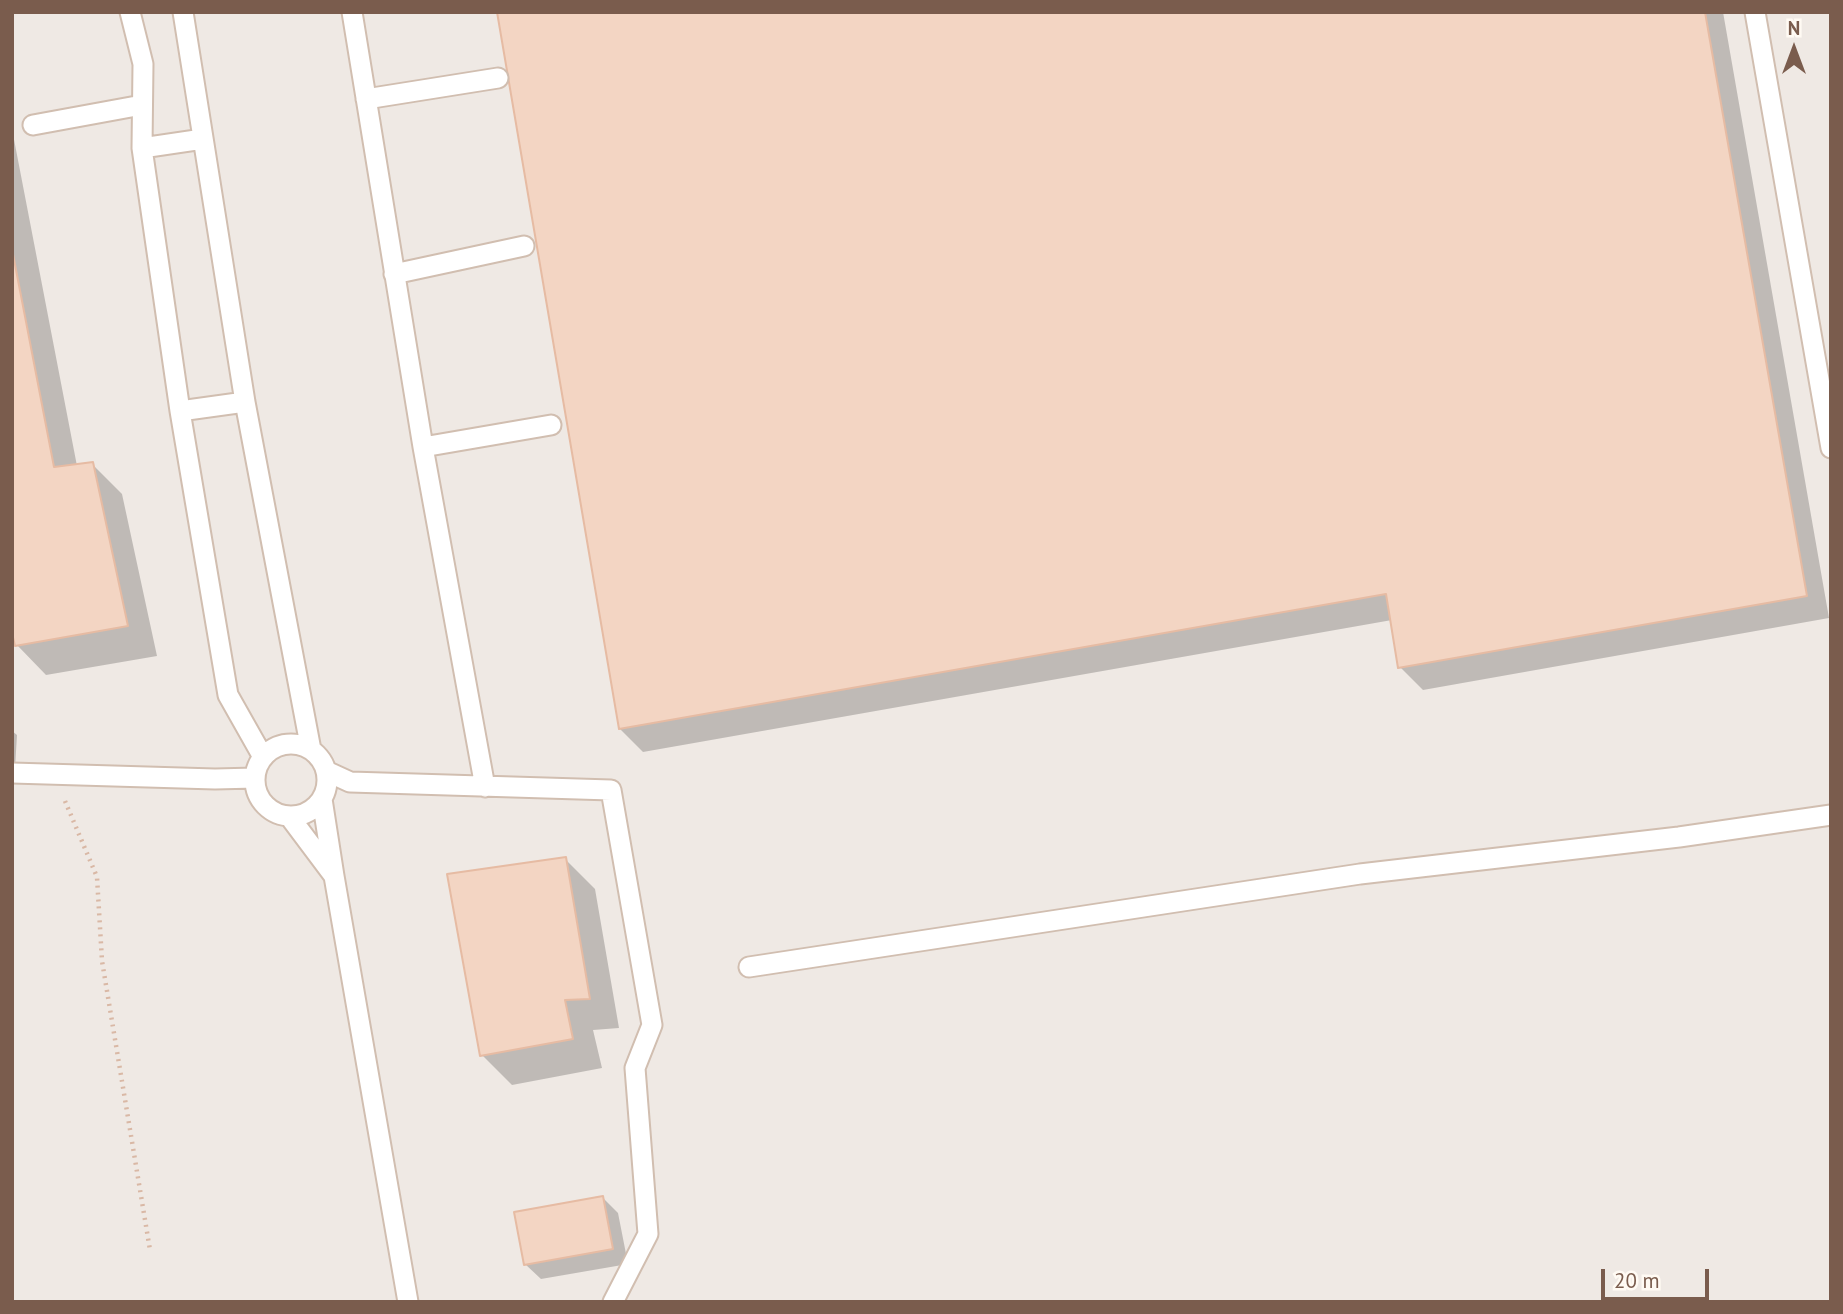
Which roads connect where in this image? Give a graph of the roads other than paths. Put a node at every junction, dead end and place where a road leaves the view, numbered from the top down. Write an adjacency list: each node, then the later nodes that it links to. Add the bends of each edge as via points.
1 (130, 12): 7 (lane, via 143,64)
2 (183, 12): 9 (lane)
3 (352, 12): 6 (lane)
4 (1755, 12): 17 (lane)
5 (498, 78): 6 (lane)
6 (366, 99): 12 (lane)
7 (142, 105): 8 (lane); 10 (lane)
8 (33, 125)
9 (203, 139): 10 (lane); 13 (lane)
10 (142, 148): 14 (lane)
11 (524, 246): 12 (lane)
12 (394, 274): 16 (lane)
13 (245, 402): 14 (lane); 18 (lane)
14 (180, 411): 21 (lane, via 228,695)
15 (551, 425): 16 (lane)
16 (423, 447): 25 (lane)
17 (1831, 448)
18 (302, 696): 19 (lane); 20 (lane)
19 (289, 744): 20 (lane); 21 (lane)
20 (311, 750): 22 (lane)
21 (263, 757): 24 (lane)
22 (326, 771): 25 (lane, via 351,782); 26 (lane)
23 (12, 773): 24 (lane)
24 (255, 778): 28 (lane, via 263,803)
25 (485, 787): 32 (lane, via 611,790 652,1025 635,1068 648,1234)
26 (322, 799): 28 (lane, via 313,809); 29 (lane)
27 (1831, 815): 30 (lane, via 1360,874)
28 (289, 816): 29 (lane)
29 (334, 876): 31 (lane)
30 (749, 967)
31 (408, 1302)
32 (614, 1302)

